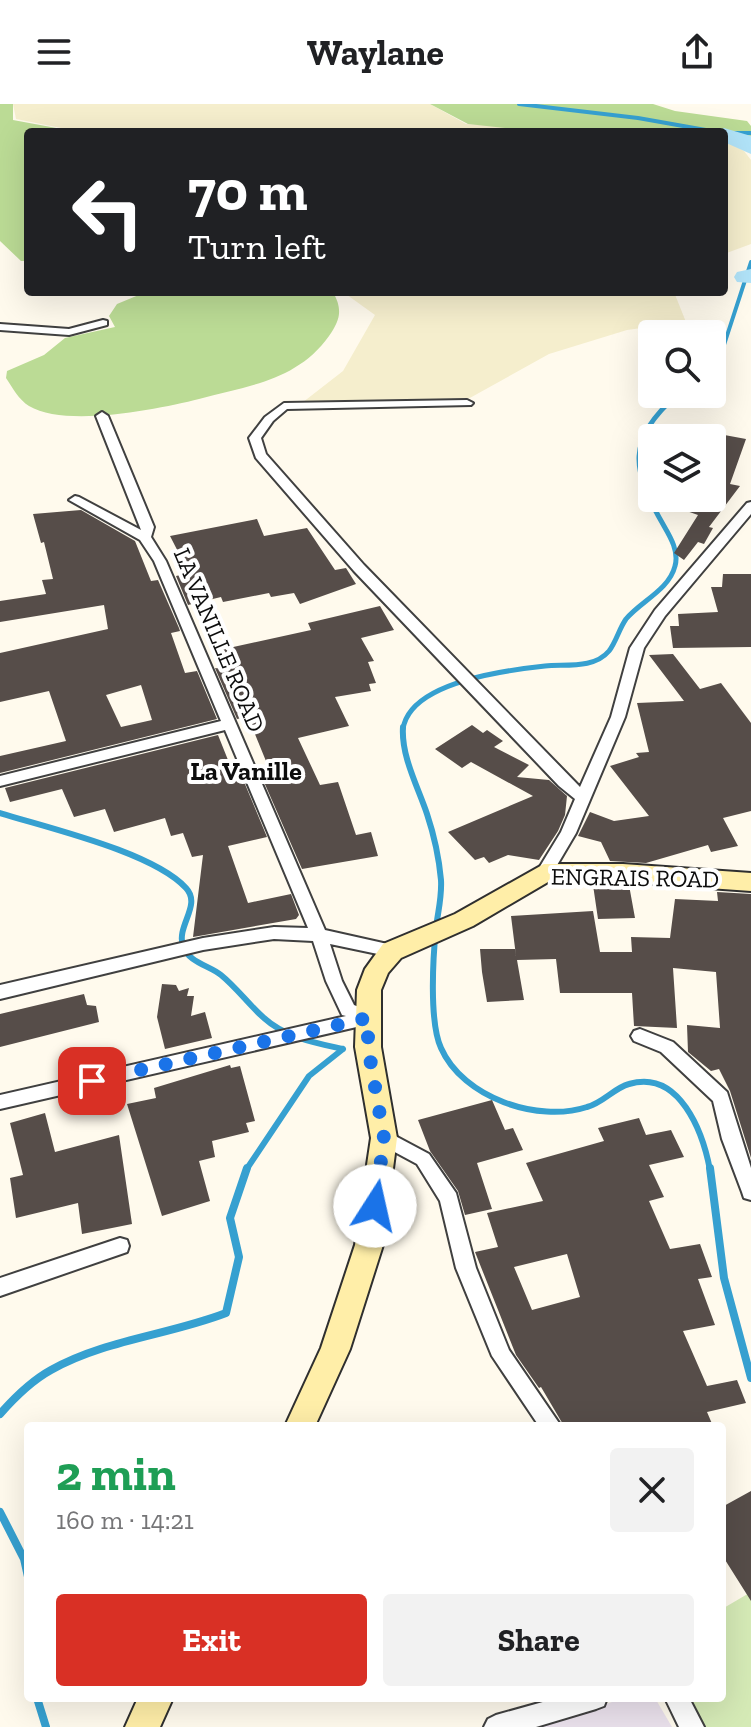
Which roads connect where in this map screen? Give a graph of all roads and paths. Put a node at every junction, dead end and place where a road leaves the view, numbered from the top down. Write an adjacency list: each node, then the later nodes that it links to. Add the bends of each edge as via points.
1 (103, 323): 2 (street, via 69,332)
2 (0, 327)
3 (467, 403): 10 (street, via 300,403 284,406 255,438 260,455 359,568)
4 (102, 416): 7 (street, LA VANILLE ROAD, via 148,527)
5 (75, 500): 7 (street, LA VANILLE ROAD)
6 (751, 506): 10 (street, via 637,648 618,717)
7 (145, 537): 8 (street, LA VANILLE ROAD)
8 (229, 724): 9 (street); 13 (street, LA VANILLE ROAD)
9 (0, 781)
10 (583, 797): 11 (street)
11 (544, 873): 12 (street, ENGRAIS ROAD); 14 (street, ENGRAIS ROAD, via 442,931)
12 (751, 882)
13 (319, 935): 14 (street); 15 (street, via 274,933 203,944); 16 (street, LA VANILLE ROAD, via 348,1010)
14 (400, 947): 16 (street, via 377,969)
15 (0, 992)
16 (368, 1004): 18 (street); 19 (street, via 368,1047)
17 (640, 1036): 20 (street, via 667,1047 721,1097)
18 (0, 1102)
19 (384, 1138): 23 (street, via 359,1280); 24 (street, via 423,1159 449,1199 466,1268 502,1356)
20 (751, 1192)
21 (120, 1246): 22 (street)
22 (0, 1287)
23 (302, 1422)
24 (548, 1422)
25 (154, 1702): 28 (street)
26 (582, 1702): 29 (street)
27 (678, 1702): 30 (street)
28 (142, 1727)
29 (496, 1727)
30 (692, 1727)

